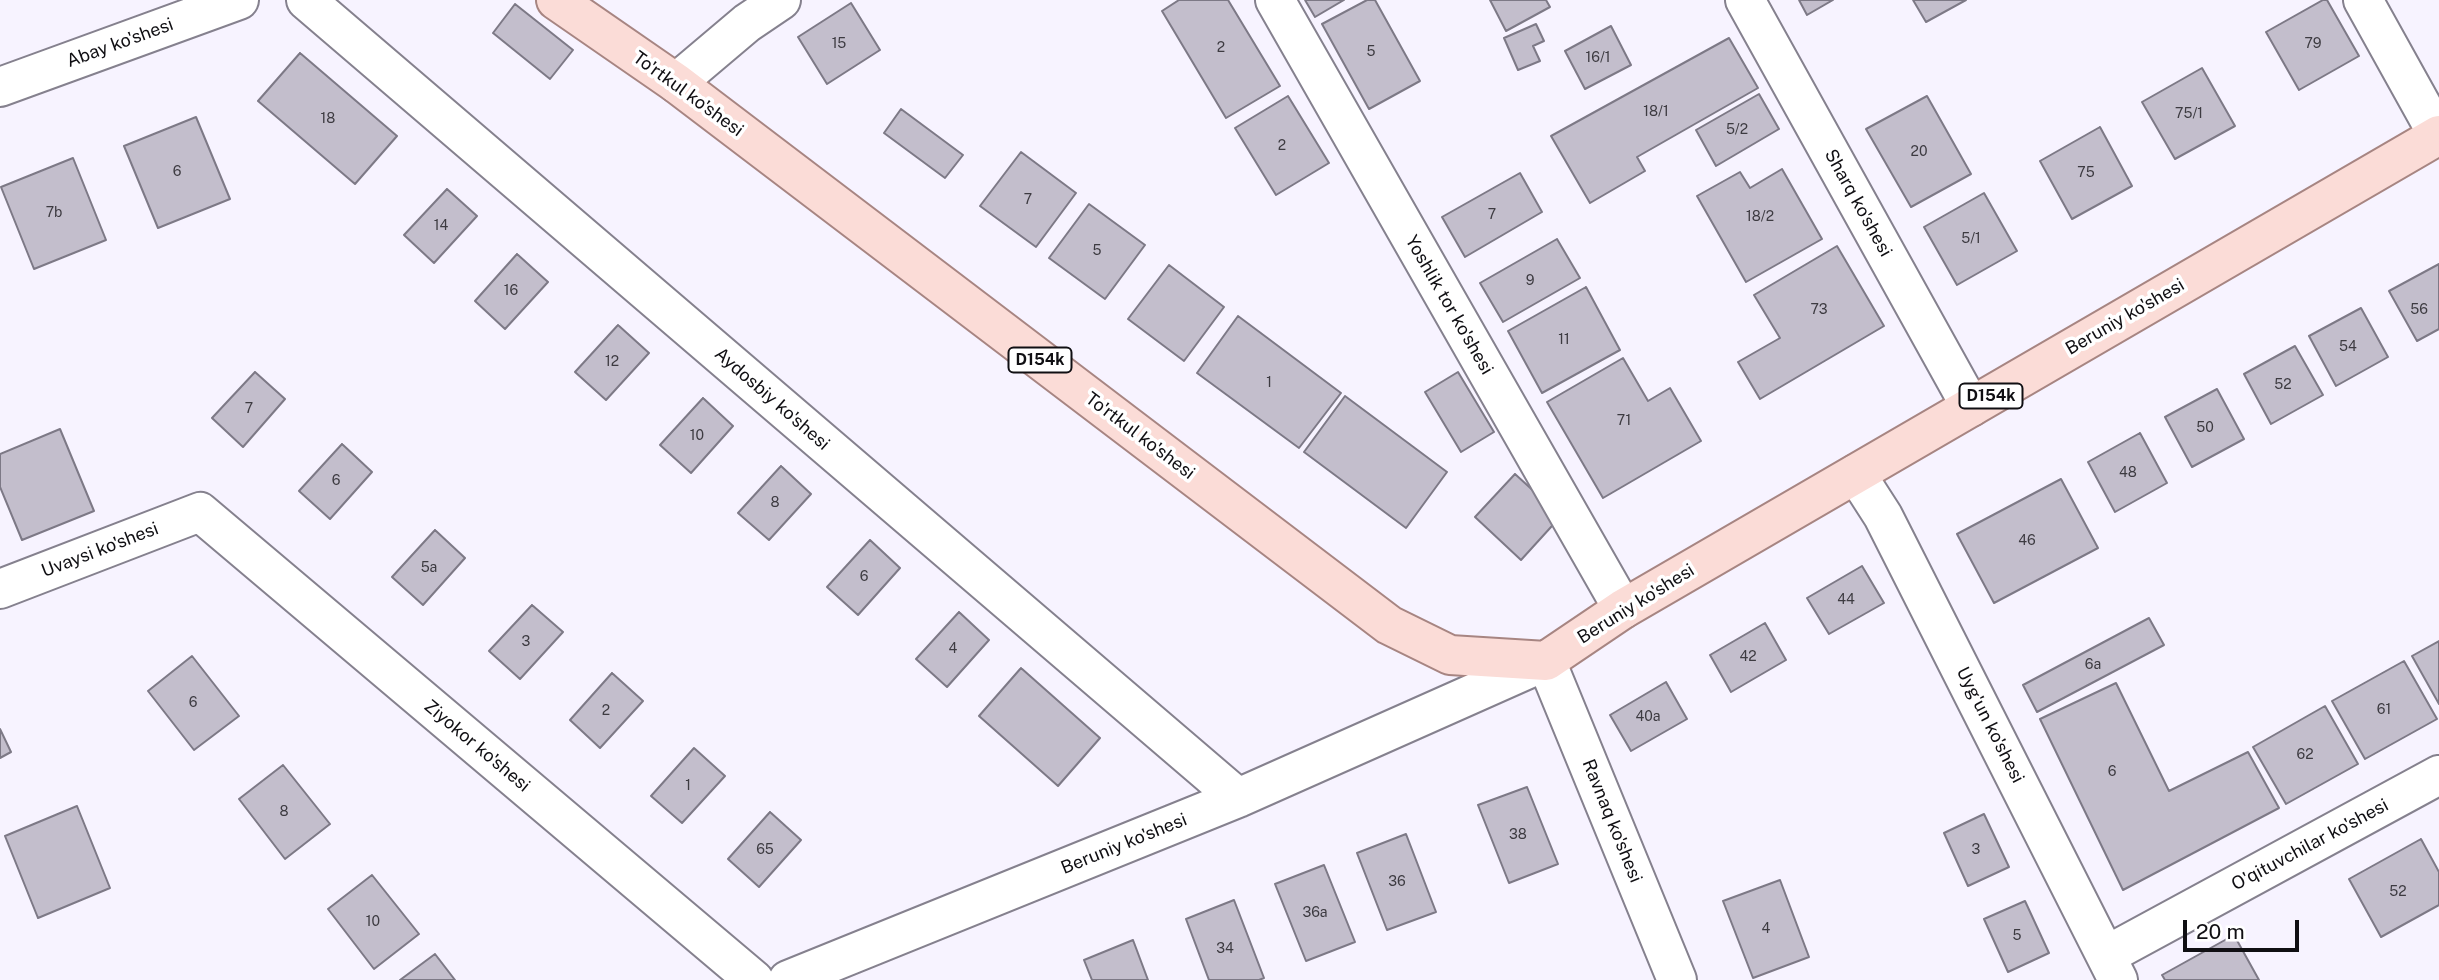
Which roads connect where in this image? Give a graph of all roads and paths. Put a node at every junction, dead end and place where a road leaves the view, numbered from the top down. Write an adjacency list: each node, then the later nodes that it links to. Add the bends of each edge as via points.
1 (239, 0): 9 (street, Abay ko'shesi)
2 (306, 0): 18 (street, Aydosbiy ko'shesi)
3 (556, 0): 8 (main road, To'rtkul ko'shesi / D154k)
4 (781, 0): 8 (street)
5 (1275, 0): 15 (street, Yoshlik tor ko'shesi)
6 (1745, 0): 11 (street, Sharq ko'shesi)
7 (2363, 0): 10 (street)
8 (676, 83): 16 (main road, To'rtkul ko'shesi / D154k, via 1389,625 1450,655)
9 (0, 87)
10 (2439, 135): 11 (main road, Beruniy ko'shesi / D154k)
11 (1971, 407): 12 (main road, Beruniy ko'shesi / D154k)
12 (1856, 474): 15 (main road, Beruniy ko'shesi / D154k); 19 (street, Uyg'un ko'shesi, via 1884,516)
13 (200, 512): 14 (street, Uvaysi ko'shesi); 20 (street, Ziyokor ko'shesi)
14 (0, 589)
15 (1623, 609): 16 (main road, Beruniy ko'shesi / D154k)
16 (1546, 661): 18 (street, Beruniy ko'shesi); 22 (street, Ravnaq ko'shesi)
17 (2439, 775): 19 (street, O'qituvchilar ko'shesi)
18 (1238, 798): 21 (street, Beruniy ko'shesi)
19 (2112, 968)
20 (754, 980)
21 (788, 980)
22 (1677, 980)

